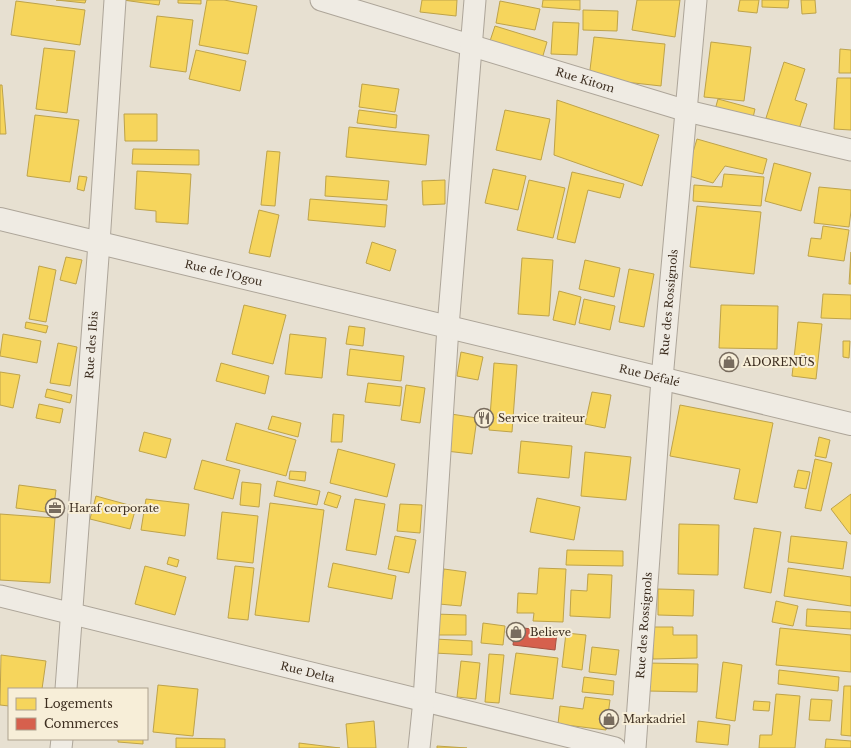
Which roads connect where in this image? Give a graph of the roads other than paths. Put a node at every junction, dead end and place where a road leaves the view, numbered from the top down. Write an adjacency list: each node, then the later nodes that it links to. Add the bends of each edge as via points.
1 (116, 0): 9 (street, Rue des Ibis)
2 (321, 0): 5 (street, Rue Kitom)
3 (475, 0): 5 (street)
4 (696, 0): 6 (street, Rue des Rossignols)
5 (471, 45): 6 (street, Rue Kitom); 10 (street)
6 (687, 111): 7 (street, Rue Kitom); 11 (street, Rue des Rossignols)
7 (851, 150)
8 (0, 219): 9 (street, Rue de l'Ogou)
9 (99, 243): 10 (street, Rue de l'Ogou); 14 (street, Rue des Ibis)
10 (448, 327): 11 (street, Rue Défalé); 16 (street)
11 (662, 379): 12 (street, Rue Défalé); 19 (street, Rue des Rossignols)
12 (851, 424)
13 (0, 596): 14 (street, Rue Delta)
14 (71, 613): 15 (street, Rue des Ibis); 16 (street, Rue Delta)
15 (66, 688)
16 (424, 700): 17 (street); 18 (street, Rue Delta)
17 (419, 748)
18 (616, 748)
19 (635, 748)

